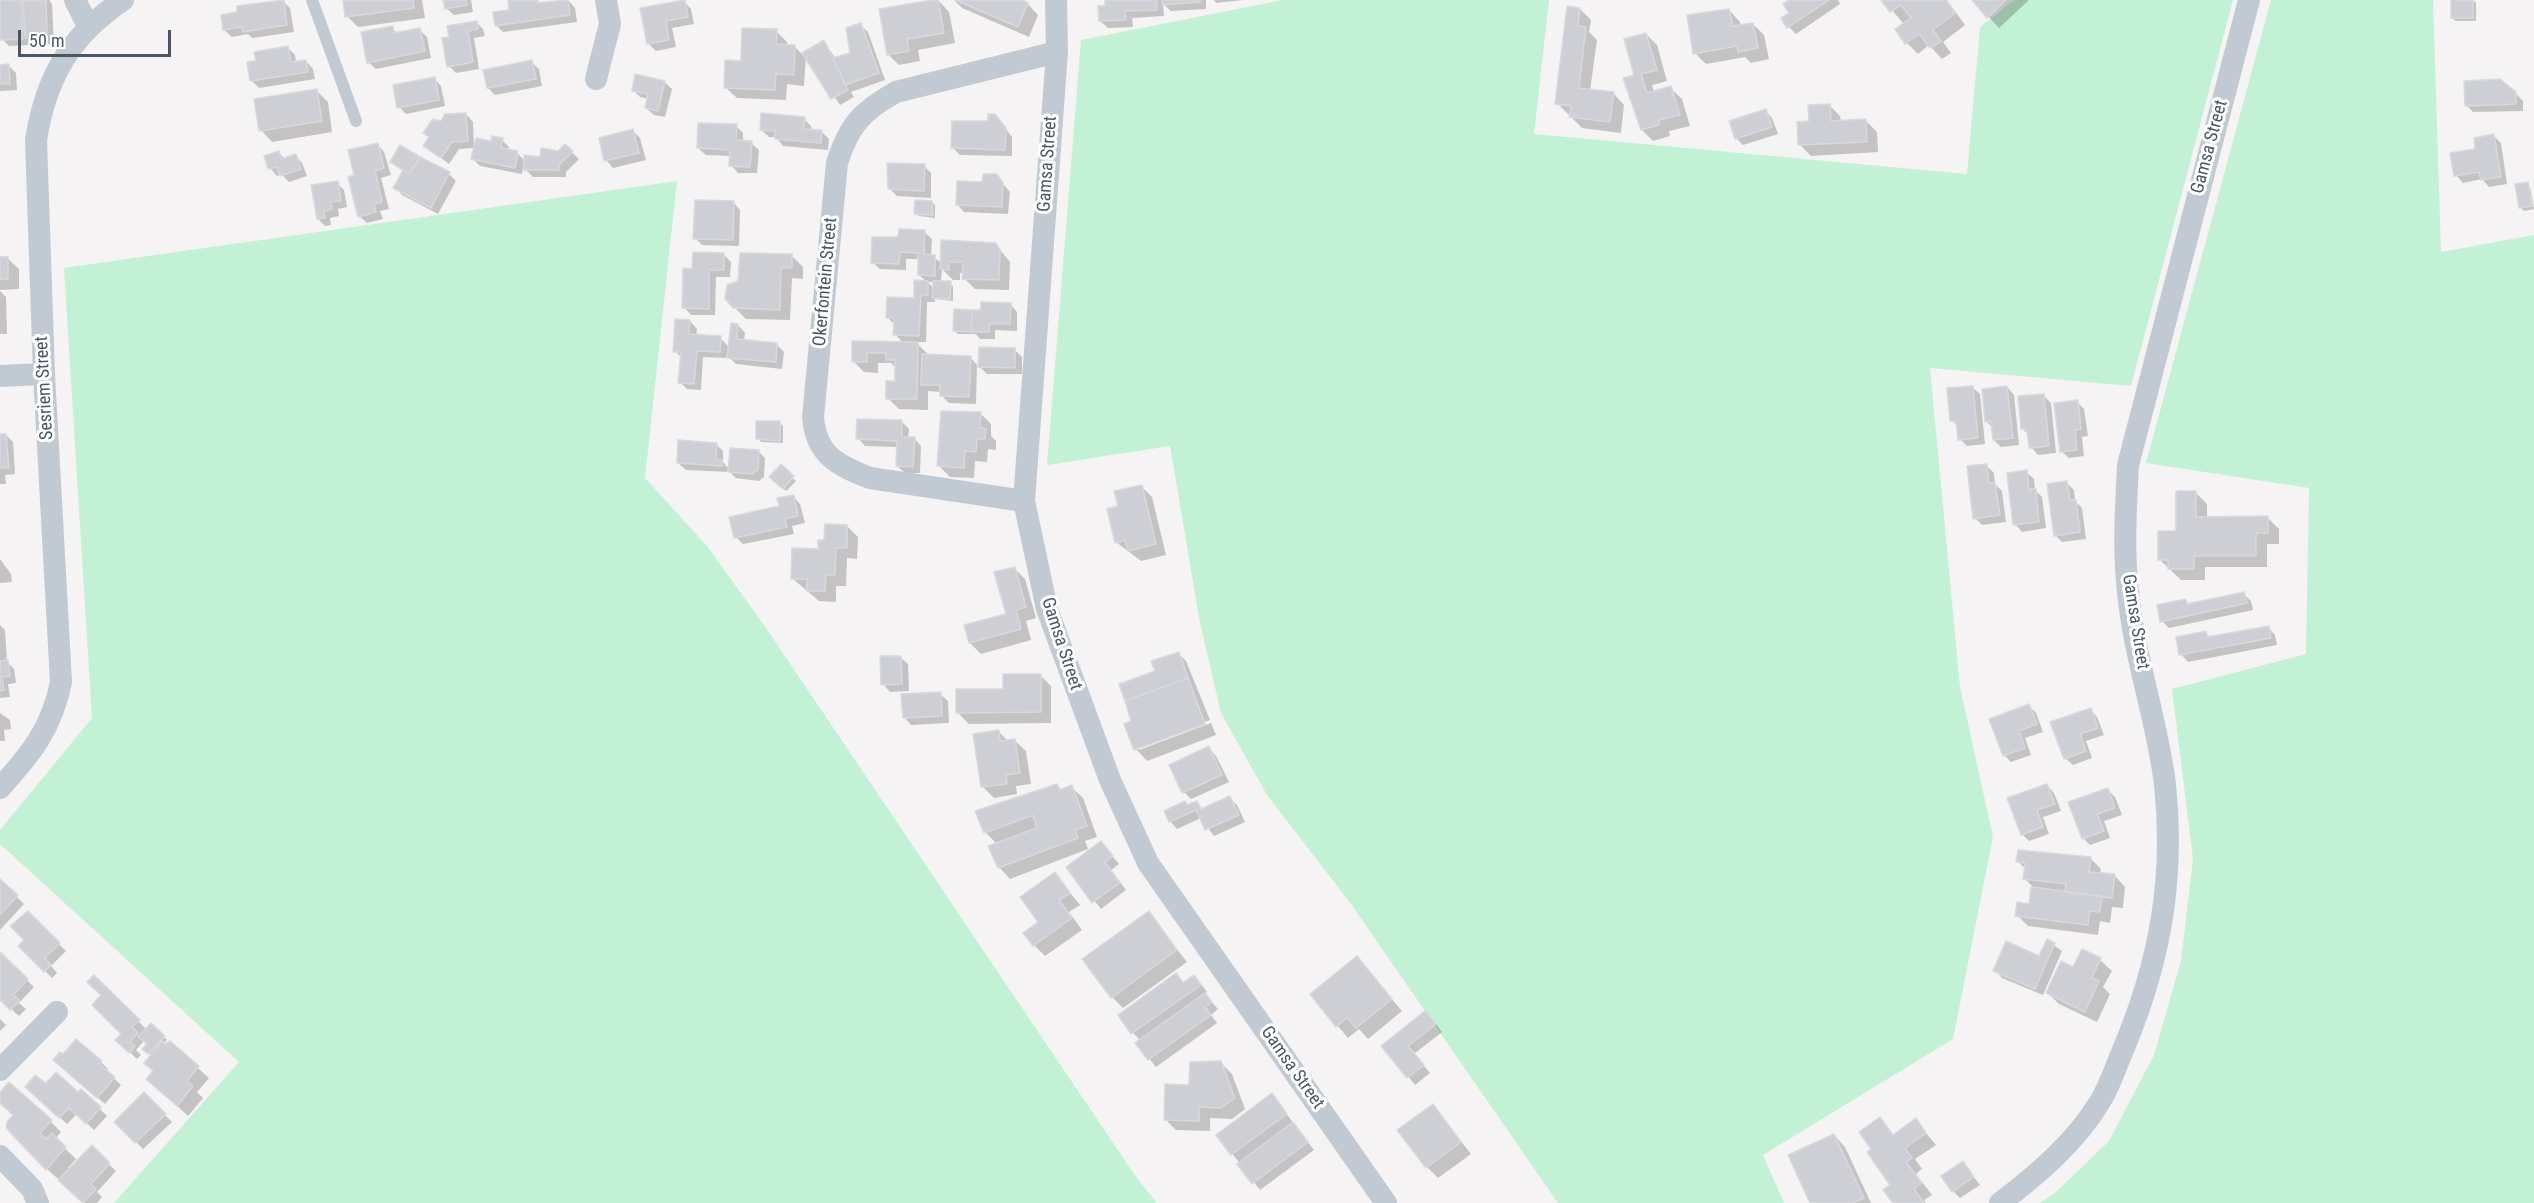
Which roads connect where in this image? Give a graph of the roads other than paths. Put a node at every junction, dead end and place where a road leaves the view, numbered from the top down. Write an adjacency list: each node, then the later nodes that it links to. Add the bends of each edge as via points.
1 (75, 0): 7 (street)
2 (123, 0): 7 (street, Sesriem Street)
3 (312, 0): 10 (lane)
4 (606, 0): 9 (street, via 610,24)
5 (1056, 0): 8 (street, Gamsa Street)
6 (2249, 0): 20 (street, Gamsa Street, via 2128,465 2124,531 2128,593 2164,782 2170,850 2164,914 2150,981 2101,1100 2070,1140)
7 (88, 26): 11 (street, Sesriem Street, via 51,80 36,140)
8 (1057, 52): 13 (street, Gamsa Street); 13 (street, Okerfontein Street, via 896,92 857,118 843,141 837,163 813,417 815,437 827,455 847,469 870,478)
9 (596, 79)
10 (356, 121)
11 (44, 374): 12 (street); 14 (street, Sesriem Street, via 61,682 56,709 44,734)
12 (0, 376)
13 (1024, 501): 19 (street, Gamsa Street, via 1047,609 1110,780 1148,863)
14 (0, 788)
15 (57, 1012): 16 (street)
16 (0, 1070)
17 (0, 1156): 18 (street, via 32,1189)
18 (38, 1203)
19 (1386, 1203)
20 (2000, 1203)

